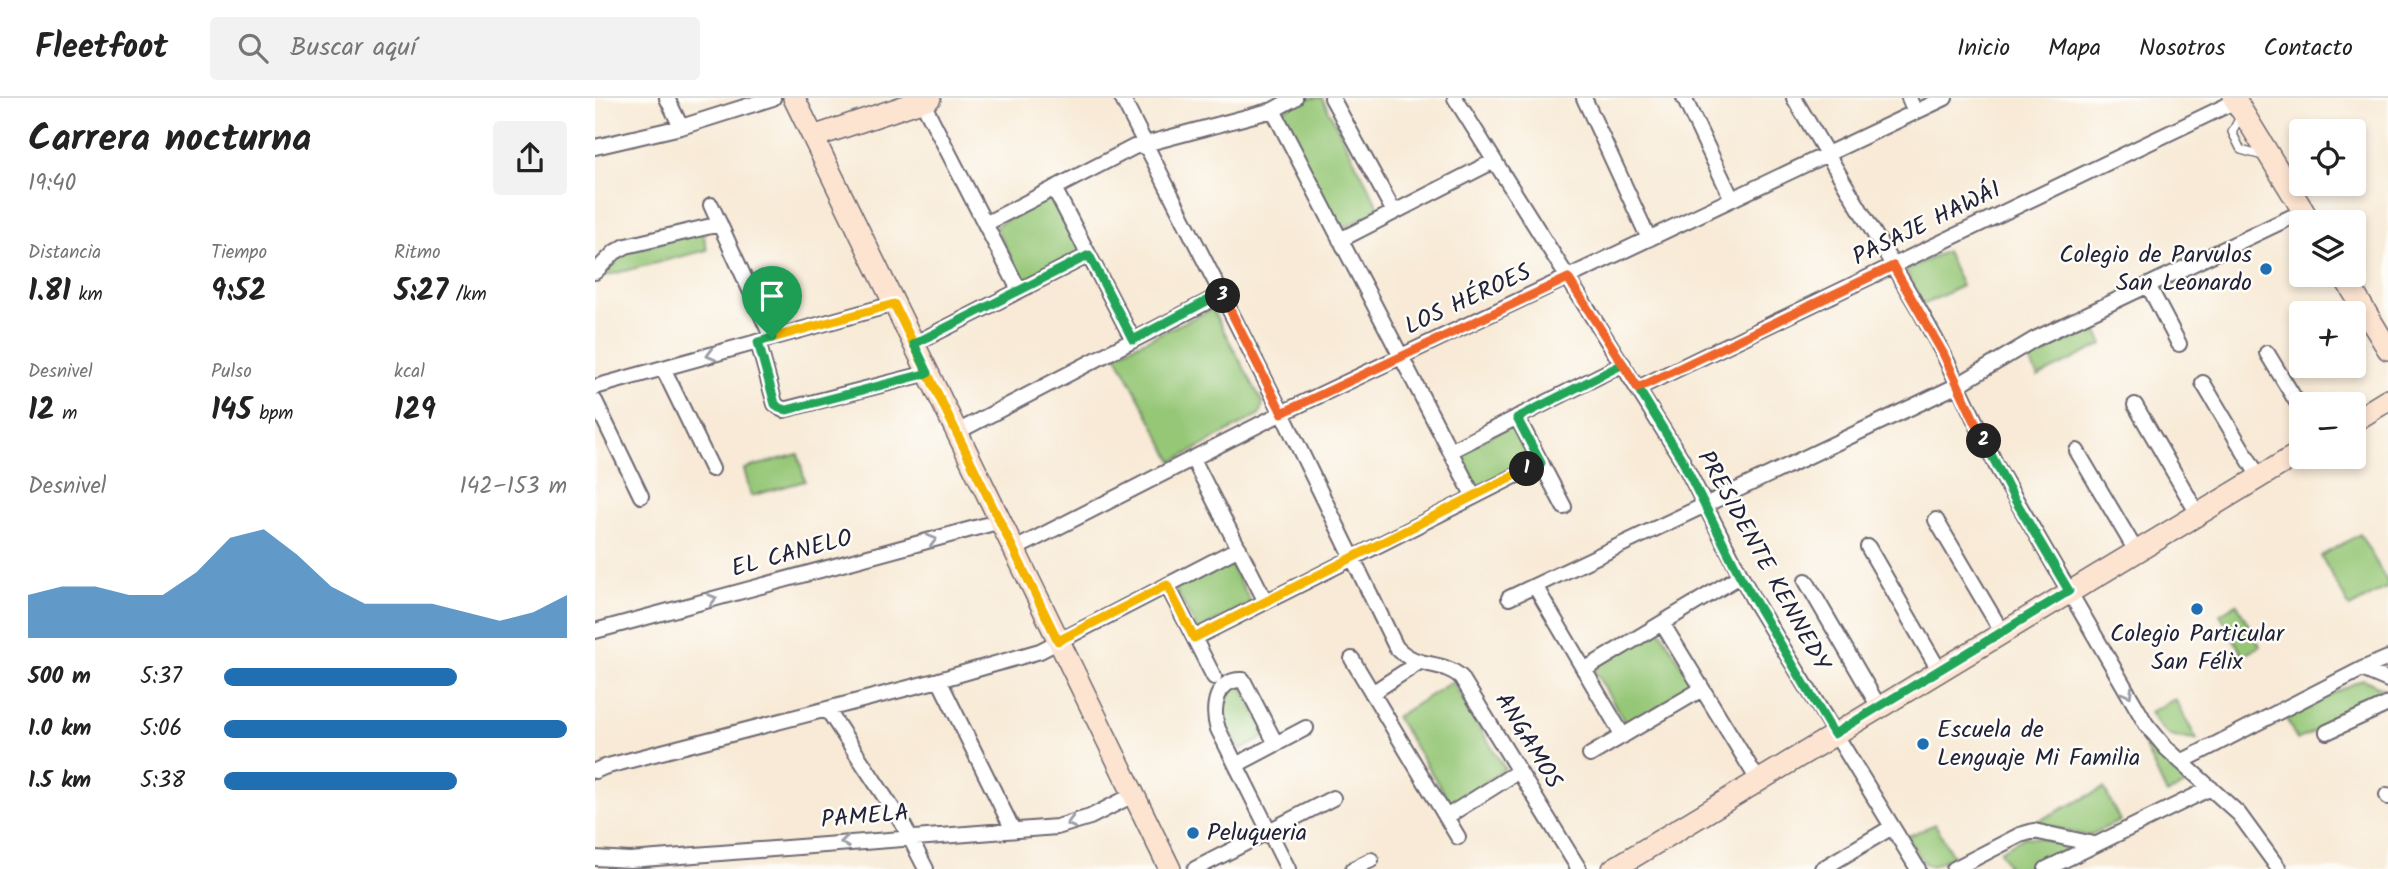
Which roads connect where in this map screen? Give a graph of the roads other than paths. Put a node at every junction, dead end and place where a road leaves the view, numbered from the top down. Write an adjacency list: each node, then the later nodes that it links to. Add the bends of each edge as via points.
1 (667, 98): 17 (street)
2 (773, 98): 17 (street)
3 (794, 98): 18 (street)
4 (1122, 98): 19 (street)
5 (1295, 98): 15 (street)
6 (1332, 98): 27 (street)
7 (1455, 98): 22 (street, PRESIDENTE KENNEDY)
8 (1584, 98): 31 (street)
9 (1684, 98): 24 (street)
10 (1794, 98): 21 (street)
11 (1909, 98): 16 (street)
12 (1945, 98): 16 (street, LOS HÉROES)
13 (926, 99): 18 (street); 29 (street)
14 (2238, 103): 26 (street); 34 (street, PASAJE HAWÁI)
15 (1273, 110): 19 (street); 32 (street)
16 (1915, 112): 21 (street, LOS HÉROES)
17 (681, 127): 20 (street)
18 (813, 136): 41 (street)
19 (1145, 144): 23 (street); 40 (street)
20 (595, 147)
21 (1826, 154): 24 (street, LOS HÉROES); 34 (street)
22 (1494, 161): 27 (street); 36 (street, PRESIDENTE KENNEDY)
23 (1054, 188): 29 (street); 33 (street)
24 (1732, 199): 31 (street, LOS HÉROES)
25 (711, 205): 28 (street)
26 (2303, 210)
27 (1394, 212): 32 (street)
28 (720, 224): 35 (street, via 626,246); 42 (street)
29 (985, 224): 39 (street)
30 (2289, 225): 37 (street)
31 (1649, 239): 36 (street, LOS HÉROES)
32 (1340, 240): 48 (street)
33 (1089, 255): 39 (street); 43 (street)
34 (1893, 266): 53 (street); 55 (street, PASAJE HAWÁI)
35 (595, 272)
36 (1568, 278): 48 (street, LOS HÉROES); 49 (street, PRESIDENTE KENNEDY)
37 (2148, 285): 45 (street); 53 (street, via 2035,339)
38 (2350, 287): 46 (street)
39 (1019, 290): 44 (street)
40 (1222, 293): 43 (street); 60 (street)
41 (894, 304): 42 (street); 44 (street)
42 (765, 340): 50 (street, one-way to 50); 51 (street, via 775,404 783,410)
43 (1133, 340): 63 (street)
44 (914, 344): 51 (street)
45 (2179, 344)
46 (2388, 349)
47 (2267, 353): 56 (street)
48 (1401, 357): 60 (street, LOS HÉROES); 64 (street)
49 (1617, 367): 55 (street, PRESIDENTE KENNEDY); 62 (street)
50 (663, 368): 54 (street); 69 (street)
51 (928, 373): 63 (street)
52 (2203, 383): 70 (street)
53 (1958, 385): 73 (street); 87 (street, via 1997,467)
54 (595, 387)
55 (1638, 388): 73 (street, PRESIDENTE KENNEDY)
56 (2291, 392)
57 (2388, 400): 61 (street)
58 (595, 401): 71 (street)
59 (2135, 405): 75 (street)
60 (1282, 413): 66 (street, LOS HÉROES); 82 (street)
61 (2366, 414)
62 (1517, 418): 64 (street); 68 (street)
63 (957, 432): 77 (street)
64 (1450, 451): 72 (street)
65 (2077, 451): 81 (street)
66 (1193, 459): 79 (street); 80 (street, LOS HÉROES)
67 (2289, 459): 70 (street)
68 (1541, 463): 72 (street); 74 (street)
69 (712, 469)
70 (2259, 477): 75 (street)
71 (641, 496)
72 (1474, 496): 82 (street)
73 (1706, 505): 83 (street, PRESIDENTE KENNEDY); 86 (street)
74 (1564, 507)
75 (2198, 514): 81 (street)
76 (1936, 520): 92 (street)
77 (1001, 521): 80 (street); 91 (street, EL CANELO, one-way to 77)
78 (1868, 547): 100 (street)
79 (1239, 548): 85 (street); 89 (street)
80 (1014, 550): 94 (street)
81 (2136, 551): 87 (street)
82 (1353, 558): 89 (street); 97 (street, via 1396,647)
83 (1740, 576): 90 (street); 111 (street, PRESIDENTE KENNEDY)
84 (1806, 581): 107 (street)
85 (1167, 585): 93 (street); 94 (street)
86 (1535, 586): 88 (street); 99 (street)
87 (2069, 591): 92 (street); 115 (street, one-way to 115, via 2146,724)
88 (1509, 598)
89 (1266, 602): 93 (street)
90 (1662, 623): 99 (street); 104 (street)
91 (595, 631)
92 (2002, 632): 100 (street)
93 (1194, 638): 101 (street)
94 (1058, 641): 102 (street, via 1040,651); 121 (street)
95 (2388, 658): 98 (street)
96 (1352, 659): 105 (street)
97 (1418, 663): 105 (street); 118 (street, ANGAMOS, via 1442,666 1461,677)
98 (2362, 668): 103 (street); 115 (street)
99 (1584, 670): 112 (street)
100 (1939, 670): 107 (street)
101 (1214, 677)
102 (939, 680): 108 (street); 125 (street)
103 (2388, 680)
104 (1702, 689): 112 (street); 119 (street)
105 (1372, 693): 123 (street)
106 (2388, 704): 110 (street)
107 (1879, 707): 111 (street)
108 (827, 709): 117 (street); 127 (street)
109 (1306, 728): 113 (street)
110 (2327, 732)
111 (1834, 734): 119 (street); 124 (street, PRESIDENTE KENNEDY)
112 (1623, 736): 114 (street)
113 (1276, 744): 116 (street); 116 (street, via 1245,682 1239,679 1223,686 1218,692 1215,721)
114 (1590, 755)
115 (2181, 762): 120 (street)
116 (1236, 765): 126 (street)
117 (595, 771)
118 (1519, 771): 123 (street); 138 (street, ANGAMOS)
119 (1758, 780): 139 (street)
120 (2211, 788): 129 (street); 143 (street, via 2248,824)
121 (1133, 795): 125 (street, PAMELA, one-way to 125, via 1074,823); 134 (street)
122 (1333, 798): 126 (street)
123 (1446, 817): 128 (street)
124 (1892, 827): 132 (street); 140 (street, PRESIDENTE KENNEDY)
125 (1013, 830): 127 (street, PAMELA)
126 (1269, 831): 135 (street); 136 (street)
127 (910, 836): 130 (street, PAMELA, one-way to 130, via 630,860); 133 (street)
128 (1458, 837)
129 (2096, 844): 141 (street, via 2034,831); 142 (street)
130 (595, 858)
131 (1371, 860): 137 (street)
132 (1830, 867)
133 (926, 869)
134 (1170, 869)
135 (1195, 869)
136 (1289, 869)
137 (1353, 869)
138 (1579, 869)
139 (1613, 869)
140 (1918, 869)
141 (1954, 869)
142 (2046, 869)
143 (2279, 869)

